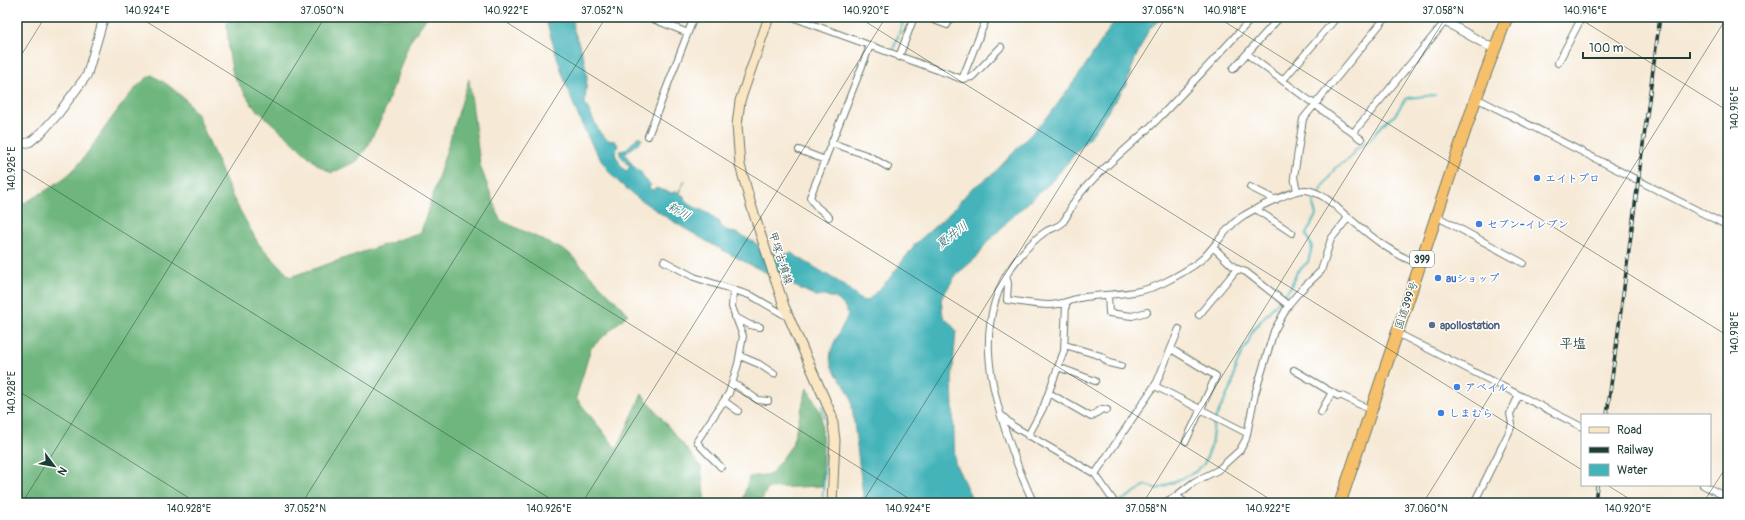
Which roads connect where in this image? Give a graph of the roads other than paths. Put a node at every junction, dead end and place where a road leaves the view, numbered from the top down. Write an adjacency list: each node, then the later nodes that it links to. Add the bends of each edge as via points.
1 (104, 17): 34 (street, via 87,75 42,132 30,142)
2 (648, 17): 18 (street)
3 (694, 17): 18 (street)
4 (769, 17): 60 (main road, 甲塚古墳線, via 745,84 738,113 740,165)
5 (792, 17): 19 (street)
6 (914, 17): 23 (street)
7 (926, 17): 8 (street, via 947,25)
8 (950, 17)
9 (987, 17): 26 (street)
10 (1253, 17): 52 (street, via 1156,121 1086,188 1068,211 1063,222 1033,243 1014,263)
11 (1280, 17): 22 (street)
12 (1336, 17): 27 (street)
13 (1386, 17): 29 (street)
14 (1437, 17): 17 (street)
15 (1507, 17): 21 (highway, 国道399号 / 399)
16 (1581, 18): 24 (street)
17 (1447, 20): 21 (street); 30 (street)
18 (688, 33): 31 (street)
19 (870, 46): 23 (street); 33 (street)
20 (1001, 47): 26 (street, via 972,77)
21 (1494, 48): 28 (highway, 国道399号 / 399)
22 (1247, 54): 25 (street); 27 (street)
23 (899, 57): 26 (street)
24 (1558, 64)
25 (1233, 69)
26 (962, 79)
27 (1283, 80): 29 (street)
28 (1476, 98): 42 (highway, 国道399号 / 399); 45 (street)
29 (1314, 104): 30 (street); 39 (street, via 1301,122 1294,177)
30 (1353, 133): 32 (street)
31 (648, 136)
32 (1361, 139)
33 (832, 143): 36 (street); 37 (street, via 869,156)
34 (17, 145)
35 (799, 150): 36 (street)
36 (825, 160): 43 (street, via 810,197)
37 (888, 167)
38 (1250, 187): 40 (street)
39 (1297, 191): 40 (street); 44 (street, via 1306,190 1323,196)
40 (1276, 200): 41 (street)
41 (1257, 210): 46 (street); 47 (street, via 1240,218)
42 (1436, 216): 49 (street); 50 (highway, 国道399号 / 399)
43 (829, 217)
44 (1348, 218): 50 (street, via 1379,241); 56 (street, via 1331,239 1321,271)
45 (1728, 226)
46 (1292, 233)
47 (1214, 248): 51 (street); 54 (street, via 1190,268 1145,291)
48 (664, 261): 53 (street, via 694,277)
49 (1523, 263)
50 (1420, 264): 63 (highway, 国道399号 / 399)
51 (1236, 269): 56 (street, via 1246,272); 58 (street)
52 (1006, 276): 55 (street, via 1007,300 1049,305); 84 (street, via 991,319 989,338 988,359)
53 (733, 292): 59 (street, via 731,300); 60 (street, via 752,296)
54 (1108, 295): 55 (street, via 1080,298); 57 (street, via 1109,313 1132,316)
55 (1066, 303): 64 (street)
56 (1288, 306): 86 (street, via 1274,331 1255,394)
57 (1147, 312)
58 (1199, 315)
59 (735, 316): 61 (street, via 750,325); 66 (street, via 743,336)
60 (788, 317): 94 (main road, 甲塚古墳線, via 832,416 835,440)
61 (760, 327)
62 (1179, 330): 65 (street)
63 (1397, 332): 76 (street); 81 (highway, 国道399号 / 399)
64 (1065, 345): 67 (street, via 1101,356 1109,363); 68 (street)
65 (1171, 349): 73 (street); 79 (street, via 1216,376)
66 (740, 356): 70 (street); 72 (street)
67 (1120, 366)
68 (1058, 367): 71 (street); 75 (street)
69 (1294, 370): 74 (street)
70 (774, 374)
71 (1095, 381)
72 (733, 383): 77 (street); 78 (street, via 758,400)
73 (1155, 386): 79 (street); 90 (street)
74 (1332, 392): 81 (street); 83 (street)
75 (1049, 393): 80 (street, via 1091,417 1099,410); 87 (street)
76 (1520, 395): 85 (street); 100 (street, via 1510,414 1510,430)
77 (724, 401): 82 (street); 89 (street, via 697,441)
78 (768, 401)
79 (1200, 409): 86 (street); 88 (street)
80 (1107, 410)
81 (1371, 410): 99 (highway, 国道399号 / 399)
82 (738, 411)
83 (1321, 412)
84 (999, 413): 87 (street); 95 (street, via 1024,485)
85 (1581, 426)
86 (1247, 433): 92 (street, via 1240,450 1231,460)
87 (1028, 436): 90 (street)
88 (1186, 441)
89 (721, 467)
90 (1095, 474): 96 (street)
91 (1705, 486): 93 (street)
92 (1176, 496): 97 (street); 98 (street)
93 (1728, 498)
94 (832, 503)
95 (1034, 503)
96 (1115, 503)
97 (1164, 503)
98 (1186, 503)
99 (1340, 503)
100 (1474, 503)

